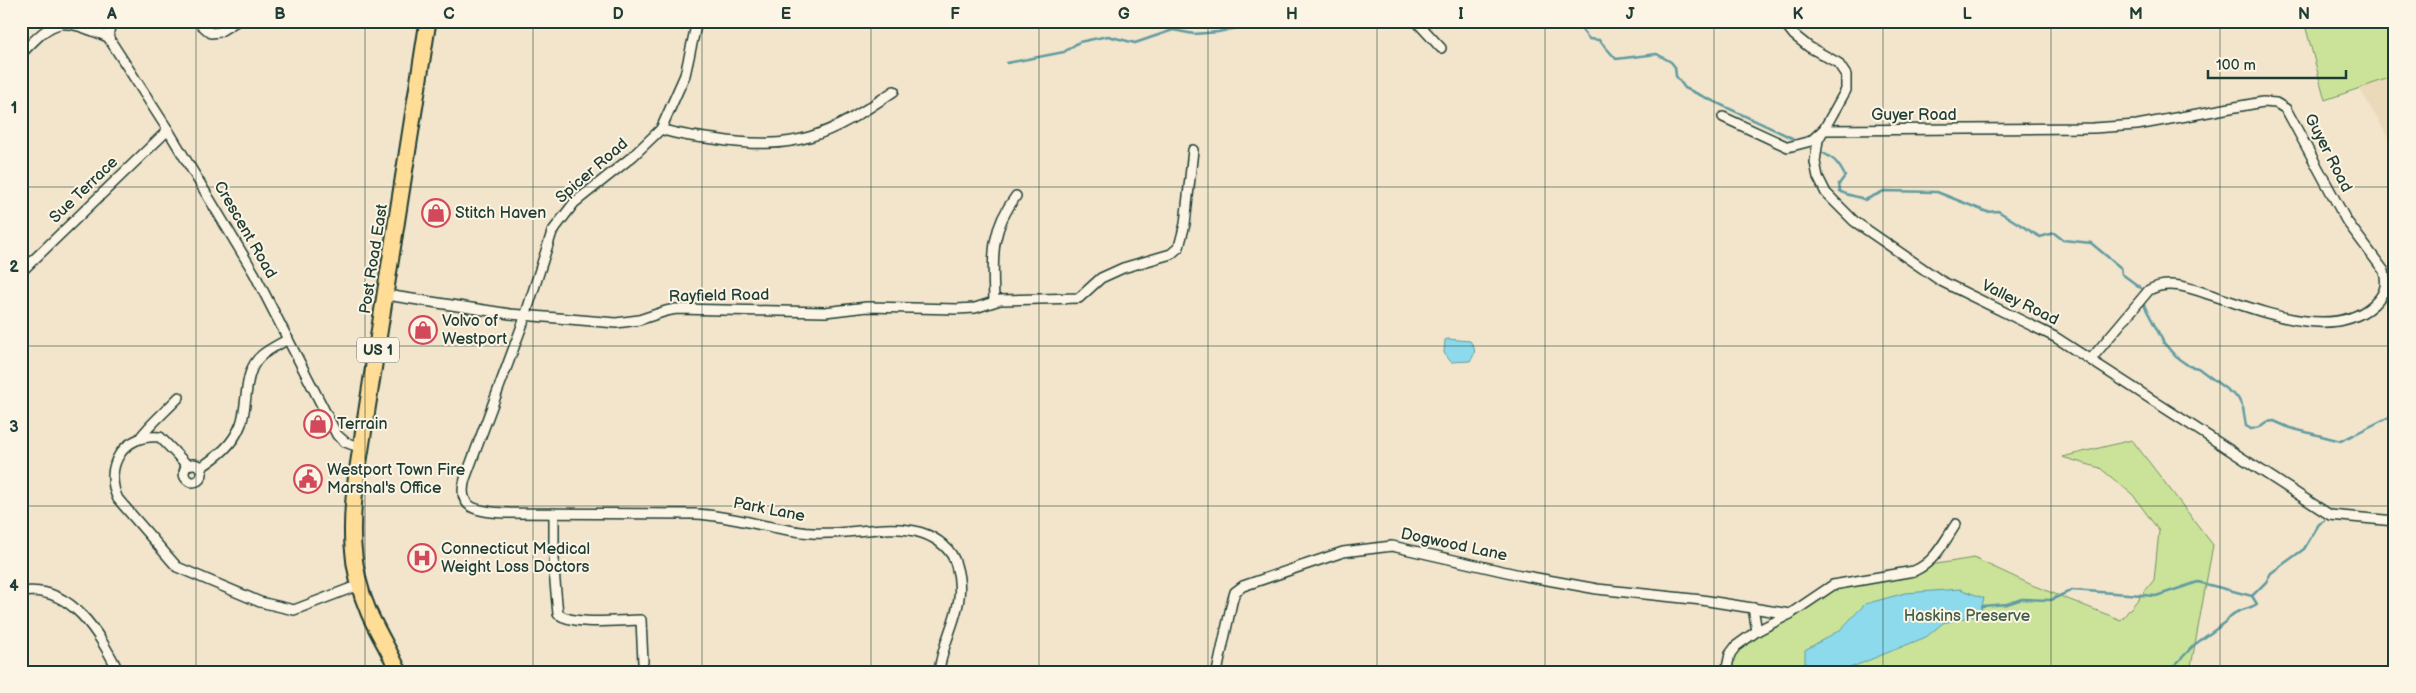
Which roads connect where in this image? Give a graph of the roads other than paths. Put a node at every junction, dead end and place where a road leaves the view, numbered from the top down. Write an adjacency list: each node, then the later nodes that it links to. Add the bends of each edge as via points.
1 (110, 21): 8 (street)
2 (196, 21): 3 (street, via 211,33)
3 (237, 21)
4 (428, 21): 19 (main road, Post Road East / US 1)
5 (697, 21): 13 (street, Spicer Road, via 685,75)
6 (1416, 21): 9 (street)
7 (1783, 21): 15 (street, Valley Road, via 1809,47 1838,63 1846,75 1846,90)
8 (108, 37): 10 (street, via 64,23 54,24); 14 (street, Crescent Road)
9 (1441, 48)
10 (21, 54)
11 (894, 91): 13 (street, via 833,128 800,140 742,144)
12 (1723, 117): 15 (street, via 1788,147 1811,141)
13 (661, 129): 21 (street, Spicer Road, via 580,198 559,221 547,242)
14 (168, 130): 18 (street, Sue Terrace); 22 (street, Crescent Road, via 254,273)
15 (1823, 130): 23 (street, Valley Road, via 1816,149 1818,177 1826,193 1844,212 1941,281 2037,326); 23 (street, Guyer Road, via 2093,128 2137,125 2263,102 2276,103 2286,109 2346,220 2384,271 2387,282 2380,298 2351,318 2308,321 2289,319 2197,290 2159,285 2149,290)
16 (1193, 150): 20 (street, Rayfield Road, via 1185,224 1180,247 1171,254 1100,278 1079,298)
17 (1016, 196): 20 (street, via 1002,216 997,233)
18 (21, 272)
19 (386, 295): 21 (street, Rayfield Road); 28 (main road, Post Road East / US 1)
20 (994, 302): 21 (street, Rayfield Road, via 958,310 867,307 825,312 676,309 627,323)
21 (526, 315): 31 (street, Spicer Road)
22 (288, 339): 28 (street, Crescent Road, via 337,435); 30 (street, via 261,356 248,381 242,422 234,439 225,450)
23 (2091, 360): 33 (street, Valley Road, via 2330,515)
24 (179, 397): 25 (street)
25 (158, 420): 26 (street); 27 (street, via 149,425)
26 (160, 437): 27 (street); 29 (street)
27 (140, 438): 35 (street, via 127,446 114,462 113,488 118,499 177,567 260,602 294,610)
28 (361, 448): 35 (main road, Post Road East / US 1, via 351,527)
29 (188, 466): 30 (street, via 196,464); 30 (street, via 184,475 191,482 199,479 202,474)
30 (200, 468)
31 (462, 489): 32 (street, Park Lane, via 466,503 475,509 504,513)
32 (554, 513): 40 (street, via 558,614 565,619 578,620 641,620); 43 (street, Park Lane, via 714,515 805,533 898,530 926,535 950,553 960,582 958,612 944,647)
33 (2395, 521)
34 (1956, 524): 38 (street, via 1935,556 1924,566 1914,571 1832,585)
35 (359, 585): 42 (main road, Post Road East / US 1)
36 (21, 592): 41 (street, via 54,595 70,604 90,623)
37 (1753, 608): 38 (street, Dogwood Lane); 39 (street); 44 (street, Dogwood Lane, via 1588,587 1392,546 1366,549 1343,552 1242,586 1235,592 1232,602)
38 (1790, 614): 39 (street)
39 (1757, 631): 45 (street, via 1736,646 1730,654)
40 (643, 662)
41 (119, 672)
42 (399, 672)
43 (939, 672)
44 (1217, 672)
45 (1726, 672)

